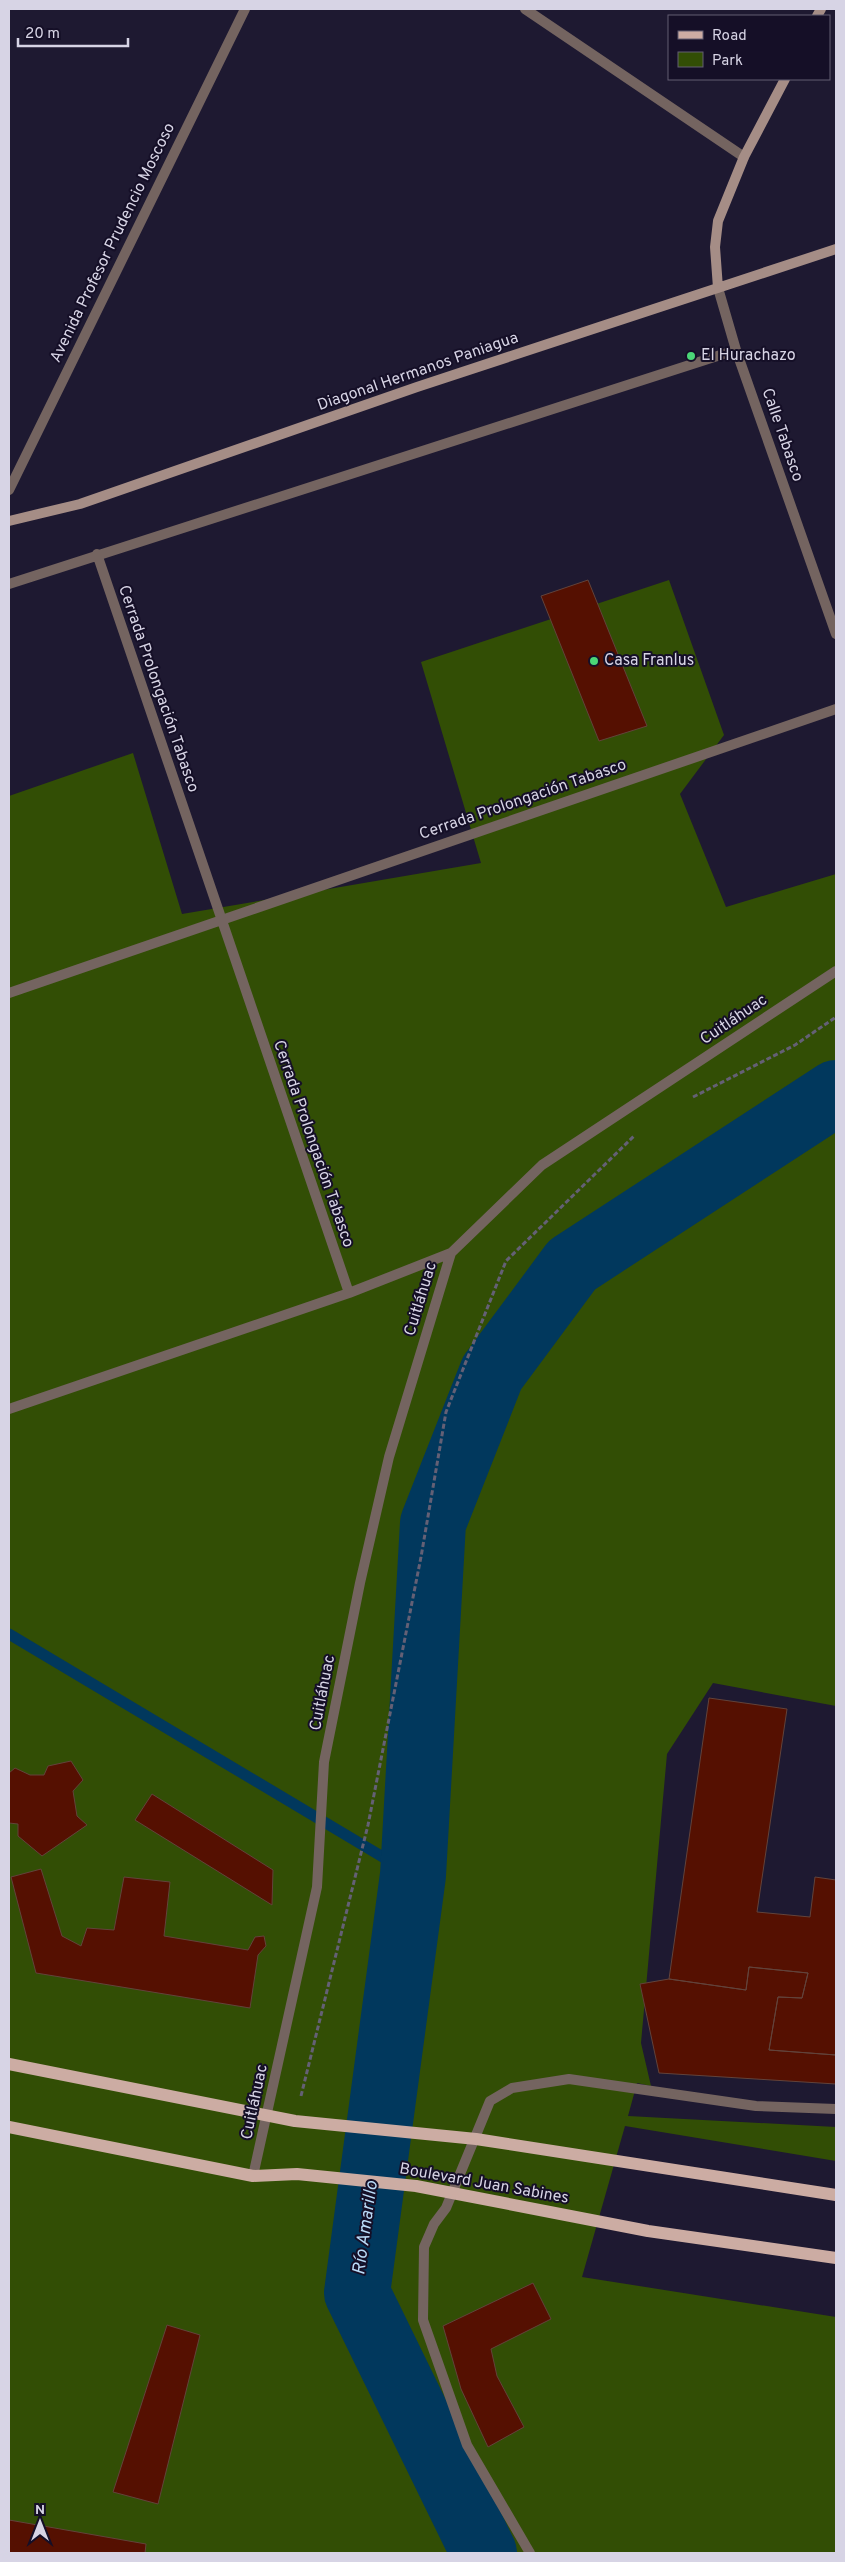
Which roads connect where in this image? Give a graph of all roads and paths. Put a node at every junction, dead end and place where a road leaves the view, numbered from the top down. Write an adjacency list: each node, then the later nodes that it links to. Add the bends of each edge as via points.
1 (244, 9): 8 (street, Avenida Profesor Prudencio Moscoso)
2 (526, 9): 4 (street)
3 (784, 80): 4 (main road, Calle Tabasco)
4 (744, 156): 6 (main road, Calle Tabasco, via 718,221 715,247)
5 (836, 249): 6 (main road, Diagonal Hermanos Paniagua)
6 (718, 288): 7 (street, Calle Tabasco); 9 (main road, Diagonal Hermanos Paniagua, via 417,387 80,504)
7 (736, 350): 10 (street); 12 (street, Calle Tabasco)
8 (9, 490)
9 (9, 521)
10 (97, 554): 11 (street); 14 (street, Cerrada Prolongación Tabasco)
11 (9, 584)
12 (836, 634)
13 (836, 709): 14 (street, Cerrada Prolongación Tabasco)
14 (219, 919): 16 (street, Cerrada Prolongación Tabasco); 21 (street, Cerrada Prolongación Tabasco)
15 (836, 971): 20 (street, Cuitláhuac, via 542,1166)
16 (9, 993)
17 (836, 1017): 18 (path, via 795,1046)
18 (686, 1101)
19 (638, 1132): 26 (path, via 506,1261 446,1412 368,1825)
20 (451, 1253): 21 (street); 25 (street, Cuitláhuac, via 389,1457 324,1762 317,1887)
21 (349, 1293): 22 (street)
22 (9, 1409)
23 (9, 2064): 25 (main road)
24 (836, 2109): 28 (street, via 756,2106 569,2079 512,2088 490,2101)
25 (267, 2116): 26 (main road); 29 (street, Cuitláhuac)
26 (295, 2121): 28 (main road)
27 (9, 2127): 29 (main road, Boulevard Juan Sabines)
28 (476, 2138): 30 (street); 31 (main road)
29 (254, 2176): 30 (main road, Boulevard Juan Sabines, via 297,2174)
30 (453, 2192): 32 (main road, Boulevard Juan Sabines, via 648,2231); 33 (street, via 424,2247 422,2320 467,2445)
31 (836, 2195)
32 (836, 2258)
33 (530, 2553)

